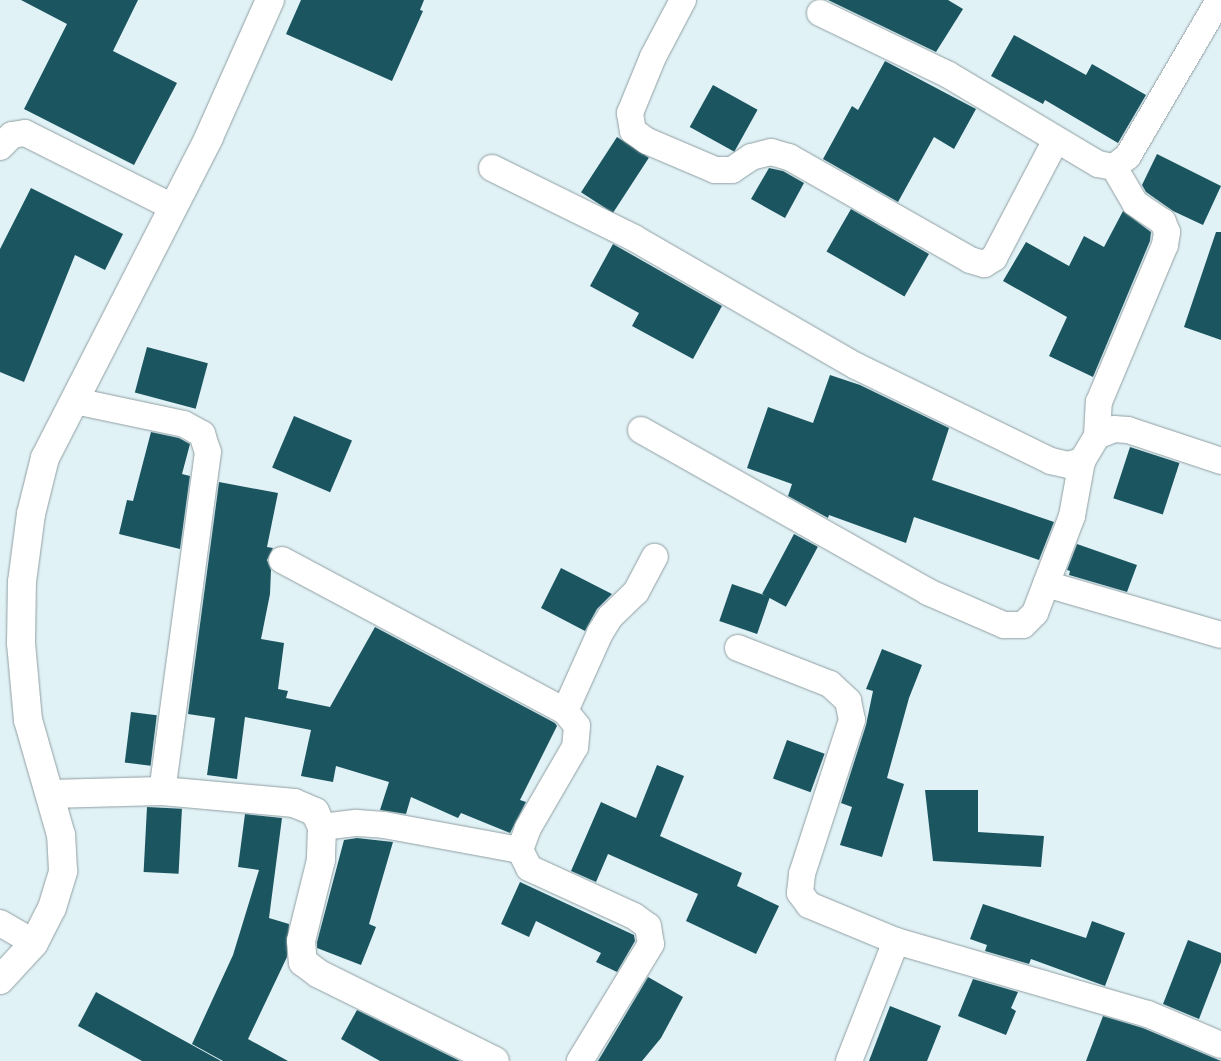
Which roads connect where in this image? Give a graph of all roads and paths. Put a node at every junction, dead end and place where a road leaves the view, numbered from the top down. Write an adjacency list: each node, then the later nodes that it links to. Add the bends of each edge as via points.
1 (270, 0): 9 (street, via 209,137)
2 (683, 0): 5 (street, via 653,57 630,113 632,131 647,141 715,170 732,170 751,157 771,152 789,157 970,260 984,264 994,258)
3 (1219, 0): 7 (street, via 1128,156)
4 (820, 13): 5 (street, via 947,74)
5 (1056, 140): 7 (street, via 1098,164)
6 (0, 147): 9 (street, via 12,135 25,133)
7 (1114, 167): 12 (street, via 1126,192 1135,203 1162,222 1167,232 1165,245 1099,402)
8 (492, 168): 13 (street, via 634,238 856,366 1051,461 1068,465)
9 (173, 207): 10 (street)
10 (74, 401): 21 (street, via 184,424 202,434 208,452); 22 (street, via 45,458 31,514 22,582 21,644 28,720)
11 (641, 430): 17 (street, via 894,573 1004,625 1023,626 1035,613)
12 (1097, 436): 13 (street); 14 (street, via 1114,429 1128,430)
13 (1082, 461): 17 (street, via 1072,516)
14 (1221, 461)
15 (655, 557): 20 (street, via 636,592 610,617 600,632)
16 (282, 560): 20 (street)
17 (1046, 584): 18 (street)
18 (1221, 635)
19 (738, 648): 26 (street, via 830,684 848,700 852,720 802,874 800,893 809,905)
20 (565, 711): 24 (street, via 577,726 575,747 528,828)
21 (162, 792): 22 (street); 23 (street, via 294,803 315,812)
22 (50, 794): 27 (street, via 61,835 63,871 52,908)
23 (322, 827): 24 (street, via 357,823 384,825); 30 (street, via 321,860 301,941 303,962 319,974)
24 (520, 850): 31 (street, via 529,868 634,916 648,926 651,944)
25 (0, 923): 27 (street)
26 (896, 941): 29 (street, via 1148,1014); 32 (street)
27 (34, 943): 28 (street)
28 (0, 980)
29 (1221, 1045)
30 (496, 1061)
31 (580, 1061)
32 (849, 1061)

